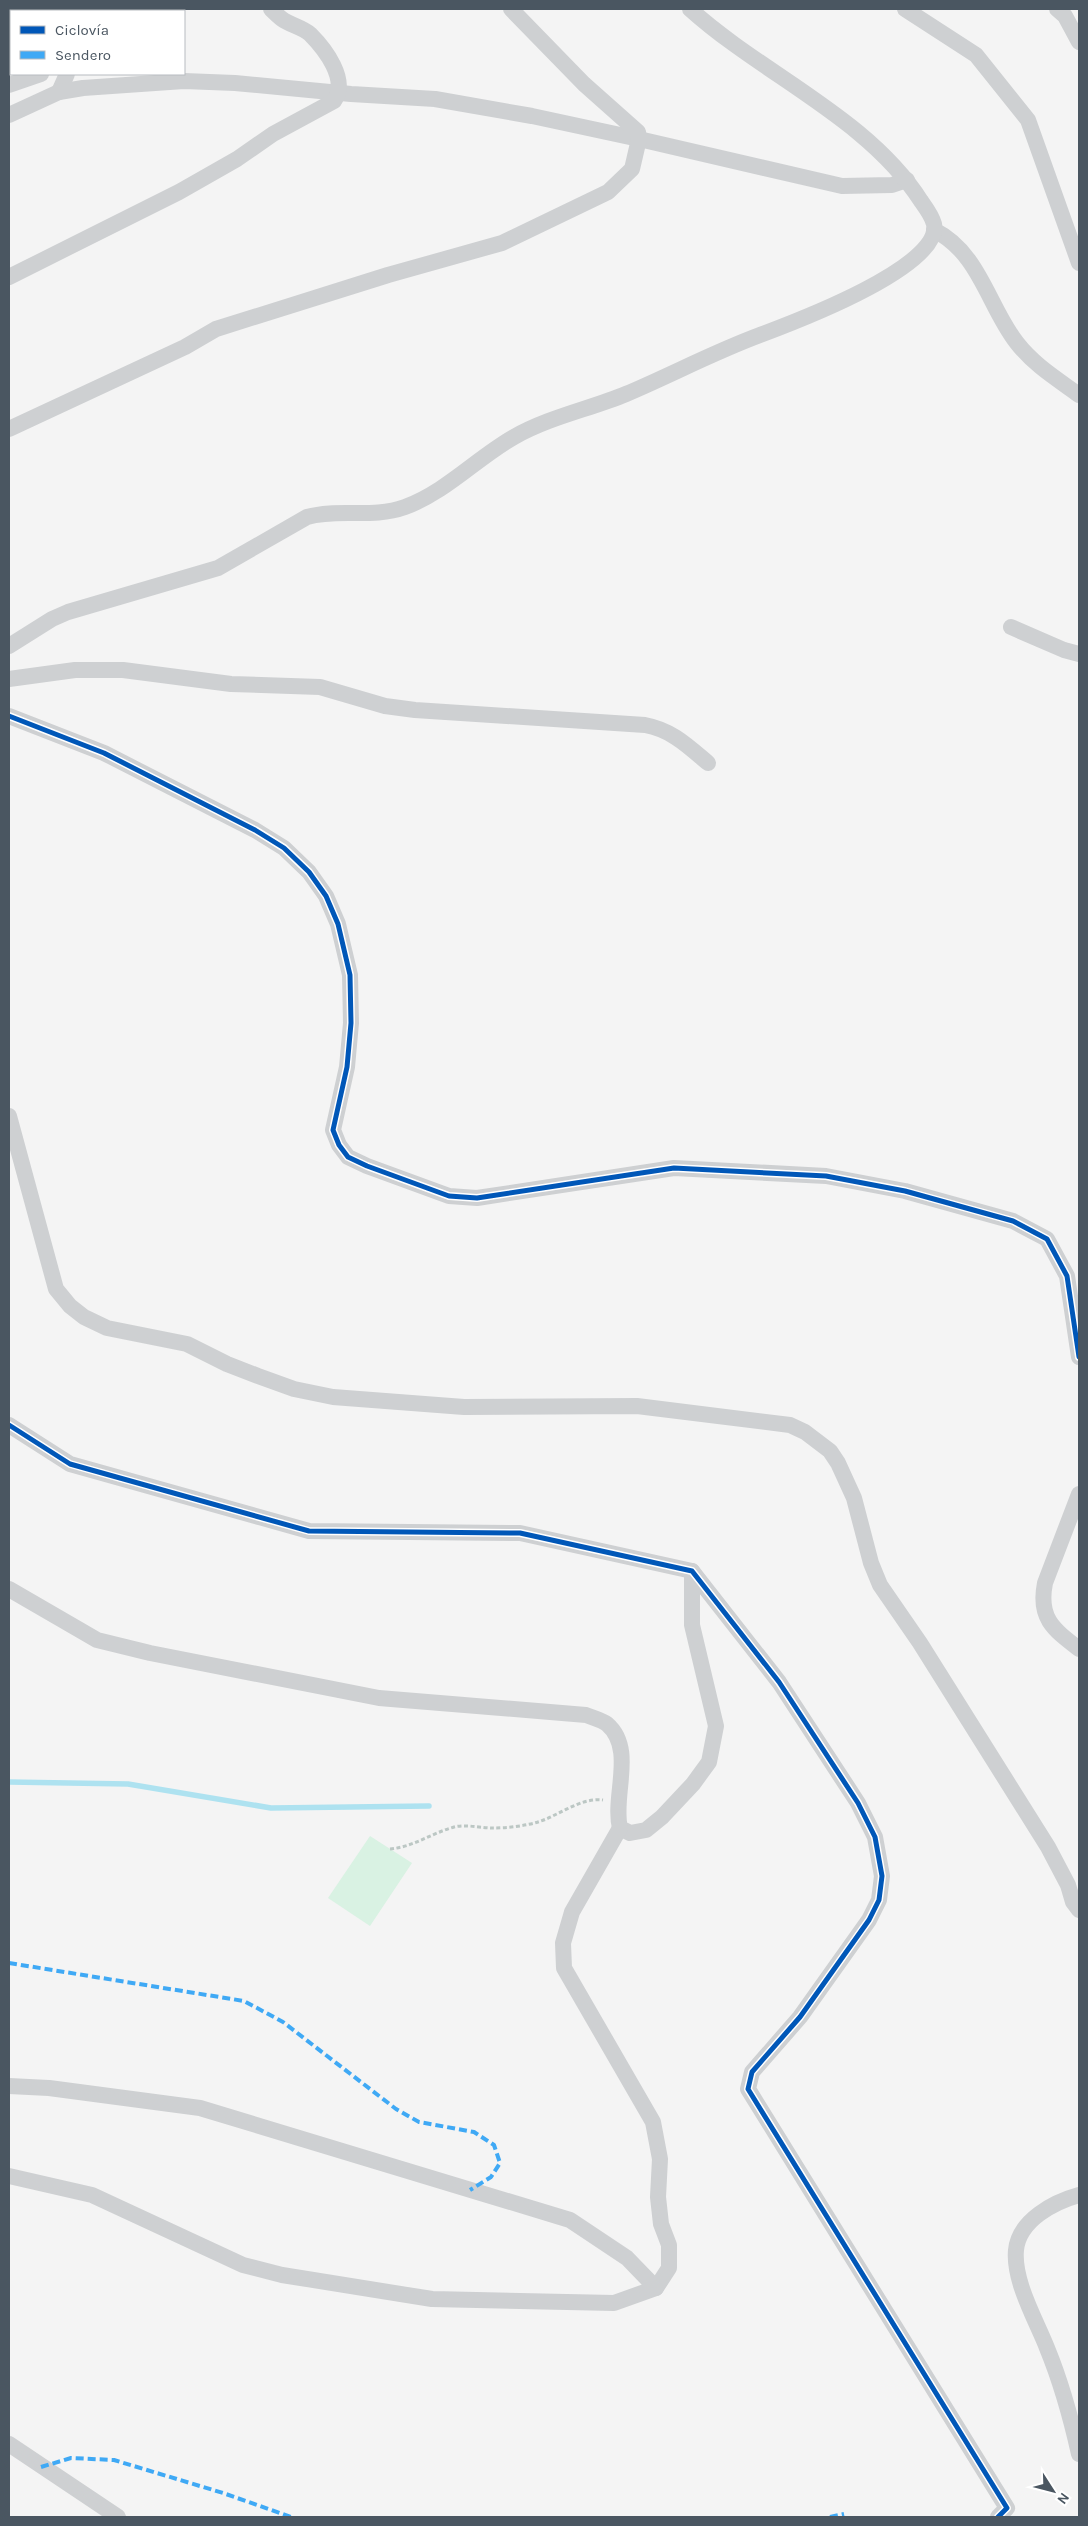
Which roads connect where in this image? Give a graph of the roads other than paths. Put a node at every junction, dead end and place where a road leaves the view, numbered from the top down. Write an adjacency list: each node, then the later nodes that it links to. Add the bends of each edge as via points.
1 (271, 9): 11 (street, via 282,20 309,33 335,69)
2 (511, 9): 13 (street, via 584,84 636,129)
3 (690, 9): 14 (street, via 718,34 874,144)
4 (905, 9): 16 (street, via 976,55 1028,120)
5 (1057, 9): 6 (street, via 1065,16)
6 (1079, 42)
7 (38, 75): 9 (street)
8 (67, 75): 10 (street)
9 (9, 85)
10 (59, 92): 11 (street, via 114,84 184,81); 12 (street)
11 (340, 92): 13 (street, via 435,99); 17 (street, via 328,106 274,134 195,183)
12 (9, 115)
13 (639, 139): 14 (street, via 842,186 892,185); 19 (street, via 632,168 608,192 502,243 216,329)
14 (907, 180): 15 (street, via 931,217)
15 (934, 230): 18 (street, via 948,237 979,273 1015,342 1027,356); 21 (street, via 928,243 915,256 873,286 626,394 529,429 413,504 379,513 320,512 218,568 68,612)
16 (1079, 264)
17 (9, 277)
18 (1075, 386)
19 (9, 429)
20 (1011, 627): 22 (street)
21 (9, 646)
22 (1079, 654)
23 (9, 679): 25 (street, via 75,670 123,670 231,684 320,687 385,706 416,710 645,725 662,728)
24 (9, 716): 27 (street, via 104,752 255,830 284,848 310,872 326,896 338,924 350,975 351,1023 347,1067 333,1130 348,1157 436,1192 457,1197 477,1198 674,1168 826,1176 923,1196 1013,1220 1047,1240 1067,1276)
25 (708, 763)
26 (9, 1116): 34 (street, via 56,1289 84,1317 107,1328 187,1344 258,1376 294,1389 333,1397 464,1407 637,1406 790,1425 820,1442 838,1463 854,1498 880,1585 1048,1847)
27 (1079, 1357)
28 (9, 1426): 30 (street, via 70,1464 309,1531 520,1533)
29 (1079, 1494): 32 (street, via 1043,1594 1049,1623)
30 (692, 1571): 33 (street, via 692,1625 716,1726 709,1762 693,1784 646,1830 630,1833); 42 (street, via 779,1682 858,1803 875,1837 882,1876 879,1900 869,1920 800,2017 752,2072 748,2089 1007,2508)
31 (9, 1589): 33 (street, via 97,1640 150,1653 379,1698 586,1715 607,1724 619,1738 622,1764 617,1815)
32 (1079, 1649)
33 (620, 1828): 38 (street, via 572,1912 562,1943 564,1968 653,2122 660,2159 658,2197 661,2224 669,2245 669,2268)
34 (1079, 1910)
35 (9, 2086): 38 (street, via 49,2088 200,2108 570,2220 627,2258)
36 (9, 2176): 38 (street, via 92,2195 243,2265 282,2275 432,2299 614,2303)
37 (1079, 2195): 40 (street, via 1039,2214 1029,2223 1016,2249 1019,2276 1071,2416)
38 (656, 2288)
39 (9, 2444): 41 (street)
40 (1079, 2454)
41 (118, 2517)
42 (998, 2517)

